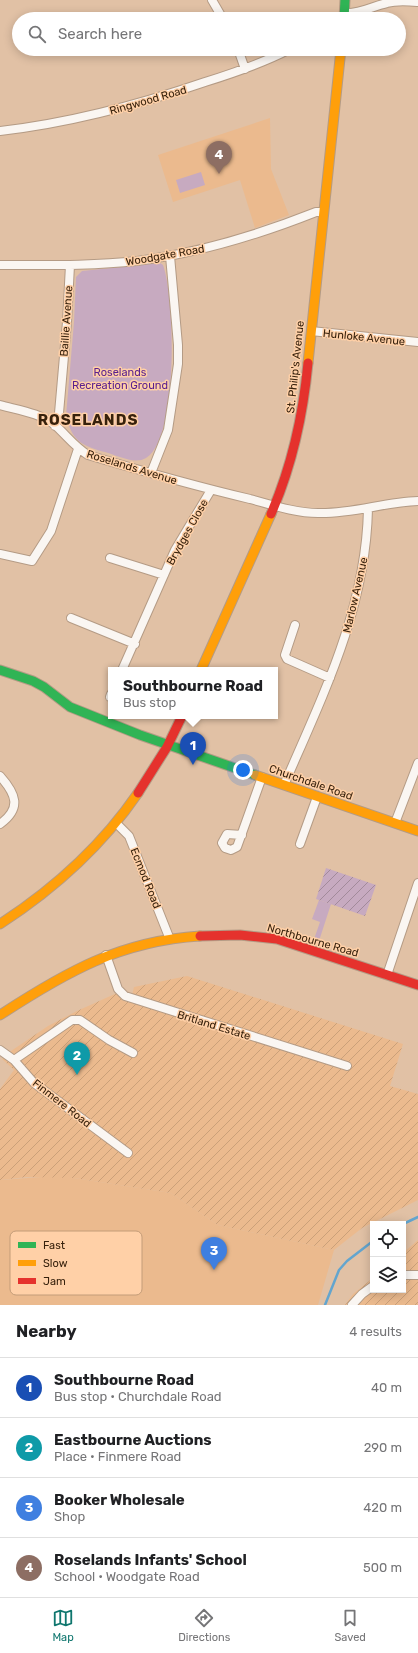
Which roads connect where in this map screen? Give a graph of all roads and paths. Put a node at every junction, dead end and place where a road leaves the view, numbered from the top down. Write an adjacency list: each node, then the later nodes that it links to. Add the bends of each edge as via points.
1 (212, 0): 4 (street)
2 (345, 0): 5 (street)
3 (418, 2): 6 (street, via 389,2)
4 (219, 12)
5 (344, 12)
6 (356, 12)
7 (240, 56): 10 (street)
8 (274, 56): 10 (street, Ringwood Road)
9 (340, 56): 12 (street, St. Philip's Avenue)
10 (245, 69): 11 (street, Ringwood Road, via 93,115)
11 (0, 131)
12 (324, 212): 13 (street, Woodgate Road, via 316,212 224,244); 16 (street, St. Philip's Avenue)
13 (170, 256): 15 (street, Woodgate Road, via 137,261); 21 (street, via 178,364 168,430)
14 (0, 265): 15 (street, Woodgate Road)
15 (70, 265): 19 (street, Baillie Avenue, via 59,413)
16 (311, 331): 17 (street, Hunloke Avenue); 24 (street, St. Philip's Avenue, via 301,421)
17 (418, 342)
18 (0, 405): 19 (street, Roselands Avenue, via 45,419)
19 (55, 426): 20 (street, Roselands Avenue)
20 (78, 449): 21 (street, Roselands Avenue, via 88,455); 26 (street, via 51,531 32,561)
21 (151, 473): 22 (street, Roselands Avenue)
22 (211, 490): 24 (street, Roselands Avenue); 28 (street, Brydges Close, via 175,550)
23 (418, 501): 25 (street, Roselands Avenue, via 405,501)
24 (275, 506): 25 (street, Roselands Avenue, via 317,513); 33 (street, St. Philip's Avenue)
25 (368, 509): 35 (street, Marlow Avenue, via 362,574 346,637)
26 (0, 554)
27 (110, 558): 28 (street, Brydges Close)
28 (164, 575): 31 (street, Brydges Close)
29 (71, 618): 31 (street)
30 (295, 625): 35 (street, via 285,654 287,659)
31 (134, 644): 32 (street, Brydges Close)
32 (123, 667)
33 (203, 667)
34 (0, 670): 37 (street, Churchdale Road, via 33,681 70,708)
35 (330, 678): 41 (street, Marlow Avenue)
36 (181, 719): 37 (street)
37 (168, 745): 40 (street, Churchdale Road); 43 (street, via 138,794)
38 (418, 763): 44 (street)
39 (0, 776): 45 (street, via 14,796 14,807 8,818)
40 (262, 777): 41 (street, Churchdale Road); 47 (street)
41 (284, 785): 42 (street, Churchdale Road)
42 (317, 797): 44 (street, Churchdale Road); 48 (street)
43 (116, 823): 50 (street, via 84,858 47,890); 51 (street, Ecmod Road, via 129,836)
44 (395, 823): 46 (street, Churchdale Road)
45 (0, 824)
46 (418, 831)
47 (242, 835)
48 (300, 844)
49 (418, 883): 53 (street)
50 (0, 924)
51 (169, 937): 52 (street, Northbourne Road); 53 (street, Northbourne Road, via 229,934 273,938)
52 (106, 955): 55 (street, Northbourne Road, via 55,980); 59 (street, Britland Estate, via 118,989 125,996)
53 (387, 975): 54 (street, Northbourne Road)
54 (418, 985)
55 (0, 1015)
56 (0, 1050): 58 (street, Finmere Road)
57 (132, 1053): 58 (street, via 80,1020 72,1020)
58 (14, 1060): 60 (street, Finmere Road, via 34,1083)
59 (347, 1066)
60 (128, 1153)
61 (406, 1275): 62 (street)
62 (418, 1275)
63 (370, 1288): 64 (street)
64 (352, 1305)

